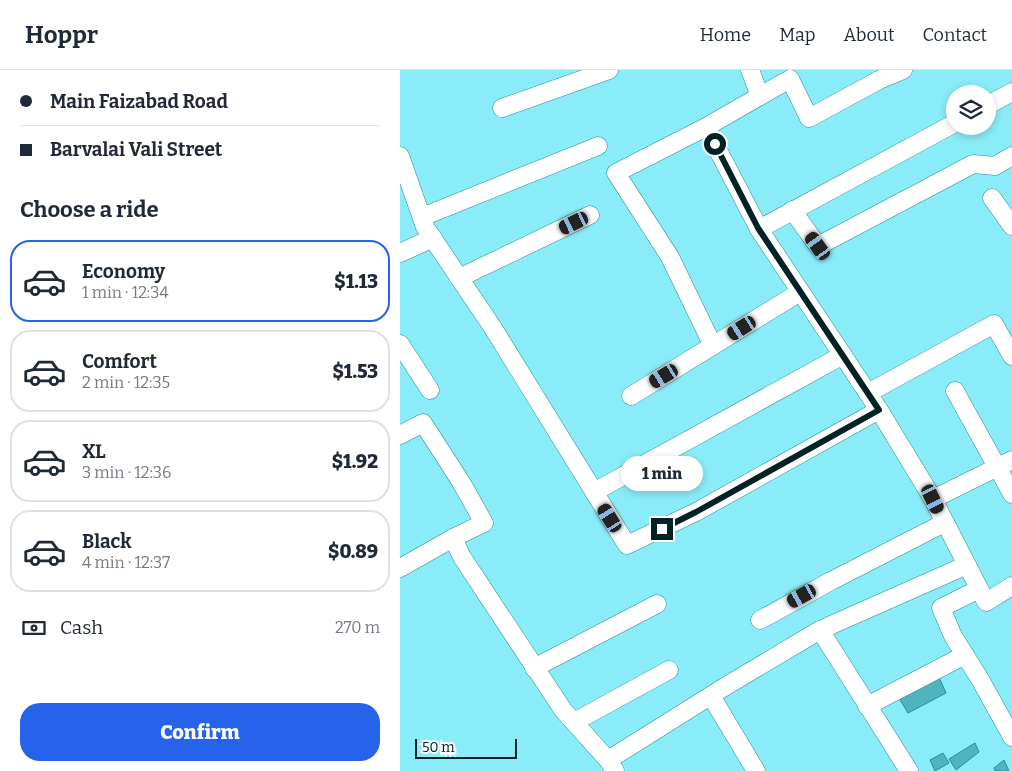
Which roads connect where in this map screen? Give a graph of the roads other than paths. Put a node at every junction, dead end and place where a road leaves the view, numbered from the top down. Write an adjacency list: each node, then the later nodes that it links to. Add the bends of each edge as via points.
1 (609, 70): 7 (street)
2 (750, 70): 5 (street)
3 (903, 70): 5 (street, via 809,118 790,79)
4 (1012, 92): 6 (street)
5 (760, 96): 8 (street)
6 (996, 101)
7 (502, 108)
8 (706, 126): 18 (street); 24 (street, via 616,173 670,257)
9 (946, 128): 14 (street)
10 (598, 146): 16 (street)
11 (400, 156): 16 (street)
12 (1012, 156): 14 (street, via 995,166 973,164 818,246)
13 (992, 198): 17 (street)
14 (792, 210): 18 (street)
15 (590, 215): 21 (street)
16 (422, 217): 19 (street)
17 (1012, 226)
18 (758, 228): 22 (street)
19 (433, 238): 20 (street); 21 (street)
20 (400, 253)
21 (459, 278): 34 (street)
22 (800, 292): 24 (street); 25 (street)
23 (400, 344): 27 (street)
24 (713, 346): 30 (street)
25 (843, 355): 29 (street); 34 (street)
26 (1012, 356): 29 (street, via 994,324)
27 (430, 390)
28 (955, 391): 33 (street)
29 (868, 393): 31 (street)
30 (631, 396)
31 (879, 410): 34 (street, via 696,512 627,545); 36 (street)
32 (400, 435): 38 (street, via 423,423 484,523)
33 (1004, 464): 35 (street); 36 (street)
34 (594, 492)
35 (1012, 494)
36 (933, 499): 37 (street)
37 (944, 523): 39 (street); 44 (street)
38 (453, 538): 40 (street); 47 (street)
39 (967, 565): 42 (street); 45 (street)
40 (400, 568)
41 (1012, 586): 42 (street, via 986,602)
42 (979, 589): 46 (street, via 941,608)
43 (657, 604): 47 (street)
44 (760, 620)
45 (820, 630): 49 (street); 50 (street)
46 (965, 655): 50 (street); 52 (street)
47 (534, 668): 51 (street)
48 (669, 670): 51 (street)
49 (711, 696): 53 (street); 54 (street)
50 (868, 706): 55 (street)
51 (574, 722): 53 (street)
52 (1012, 737)
53 (612, 766)
54 (756, 771)
55 (909, 771)

